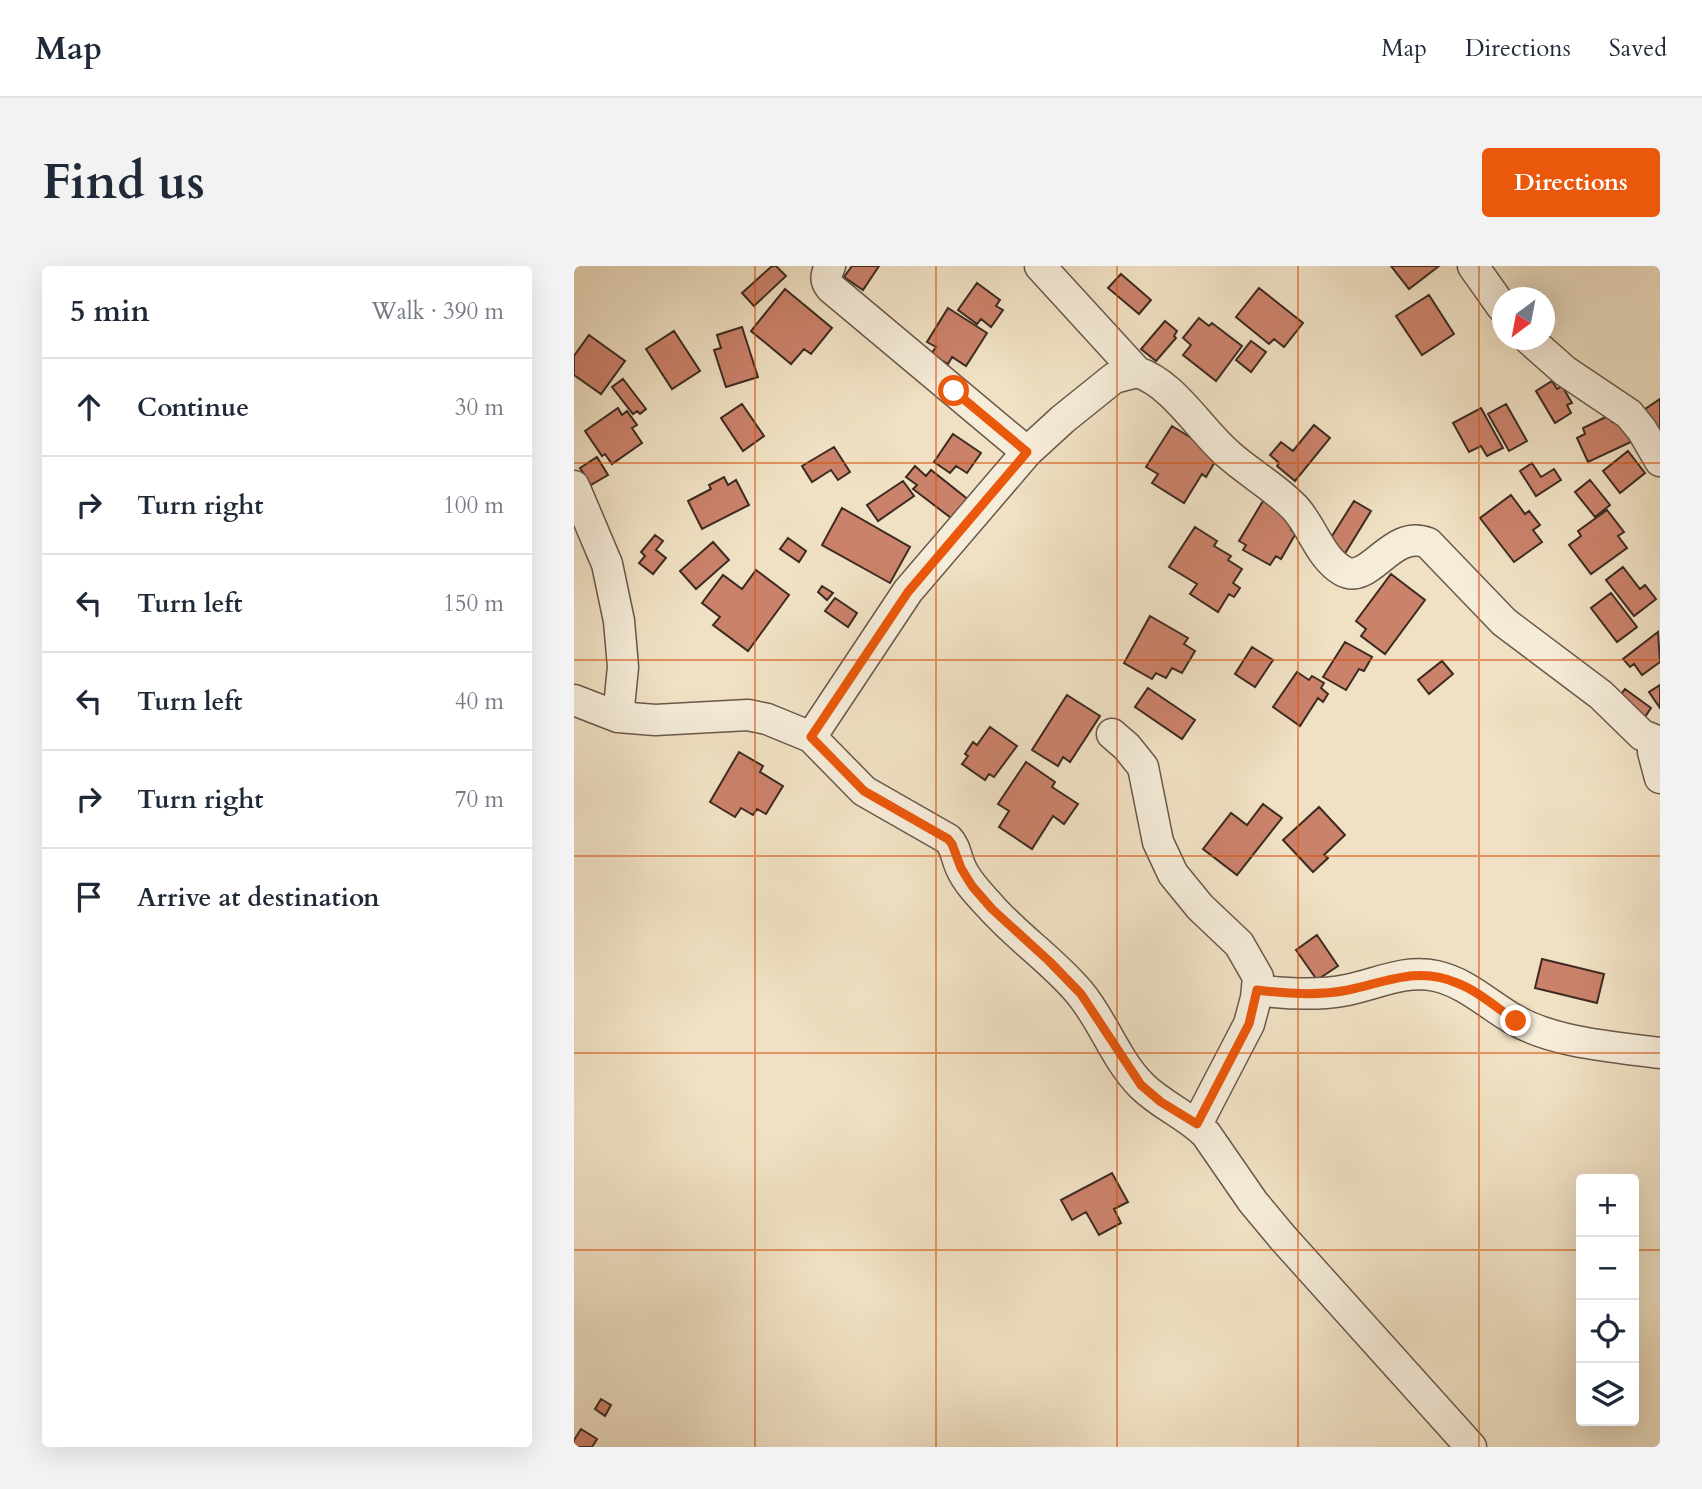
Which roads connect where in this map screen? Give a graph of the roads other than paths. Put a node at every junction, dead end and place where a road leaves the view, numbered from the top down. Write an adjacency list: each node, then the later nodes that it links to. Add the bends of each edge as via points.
1 (831, 266): 7 (street, via 826,282 831,288)
2 (1040, 266): 6 (street)
3 (1473, 266): 4 (street)
4 (1492, 292)
5 (1541, 350): 8 (street, via 1629,414)
6 (1137, 372): 7 (street, via 1114,378); 14 (street, via 1155,381 1226,453 1282,495 1338,568 1362,573 1396,545 1413,539 1428,543 1504,622 1601,695 1642,735)
7 (1027, 452): 13 (street, via 908,592)
8 (1660, 461)
9 (574, 486): 11 (street, via 607,564 619,621 623,667)
10 (574, 700): 11 (street)
11 (618, 717): 13 (street, via 655,720 748,715)
12 (1112, 734): 16 (street, via 1143,767 1158,842 1173,874 1239,944 1258,977)
13 (811, 737): 18 (street, via 864,791 948,839 972,886 1081,994 1141,1085)
14 (1657, 741): 15 (street, via 1653,752)
15 (1660, 778)
16 (1257, 990): 17 (street, via 1293,995 1347,990 1409,975 1434,976 1458,983 1516,1021 1545,1033); 18 (street, via 1249,1024)
17 (1660, 1052)
18 (1197, 1124): 19 (street, via 1283,1238)
19 (1471, 1447)

